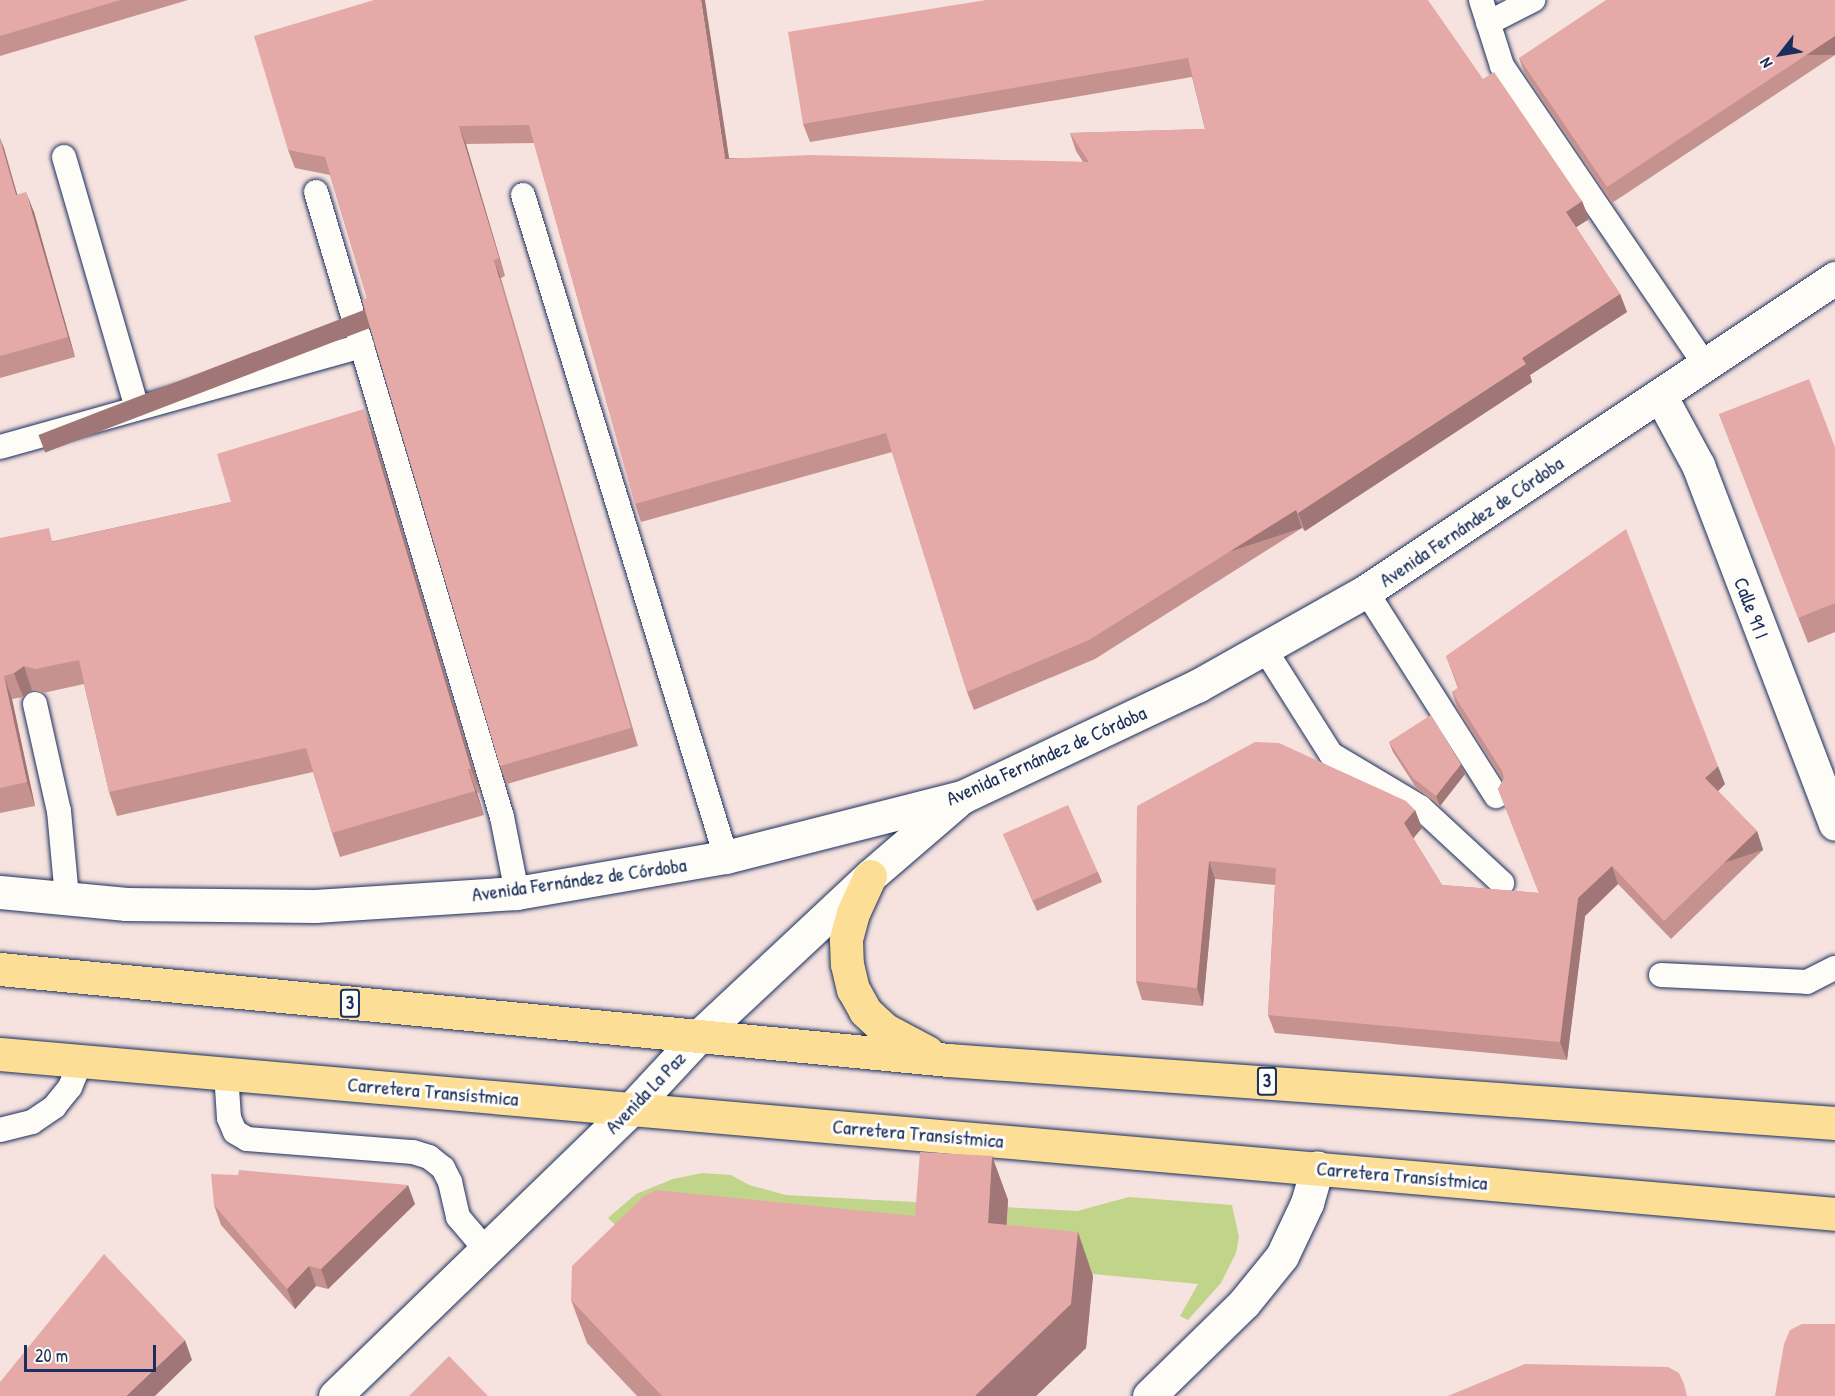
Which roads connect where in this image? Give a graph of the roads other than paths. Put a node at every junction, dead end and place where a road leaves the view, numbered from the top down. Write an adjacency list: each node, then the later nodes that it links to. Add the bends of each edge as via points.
1 (1533, 0): 2 (lane)
2 (1484, 11): 8 (lane, via 1502,66)
3 (64, 157): 10 (lane)
4 (316, 192): 7 (lane)
5 (523, 195): 18 (lane)
6 (1835, 278): 8 (main road, Avenida Fernández de Córdoba)
7 (362, 346): 10 (lane); 22 (lane, via 502,817)
8 (1705, 365): 9 (main road, Avenida Fernández de Córdoba)
9 (1660, 395): 12 (main road, Avenida Fernández de Córdoba); 17 (main road, Calle 91 I, via 1698,465)
10 (137, 408): 11 (lane)
11 (0, 447)
12 (1366, 591): 13 (main road, Avenida Fernández de Córdoba); 15 (lane)
13 (1264, 648): 16 (main road, Avenida Fernández de Córdoba, via 1197,686); 20 (lane, via 1331,754 1420,807)
14 (35, 704): 23 (lane, via 59,811)
15 (1496, 796)
16 (962, 797): 18 (main road, Avenida Fernández de Córdoba); 19 (main road, Avenida La Paz)
17 (1835, 824)
18 (726, 857): 22 (main road, Avenida Fernández de Córdoba)
19 (870, 876): 27 (main road, Avenida La Paz); 29 (main road, via 846,940 853,989 865,1011 884,1029)
20 (1502, 883)
21 (0, 892): 23 (main road, Avenida Fernández de Córdoba)
22 (517, 893): 23 (main road, Avenida Fernández de Córdoba, via 315,906 126,903)
23 (67, 898)
24 (1835, 968): 26 (lane, via 1807,982)
25 (0, 969): 27 (main road, 3)
26 (1661, 975)
27 (699, 1036): 29 (main road, 3); 32 (main road, Avenida La Paz)
28 (0, 1054): 30 (main road, Carretera Transístmica)
29 (948, 1060): 33 (main road, 3)
30 (81, 1061): 31 (main road, Carretera Transístmica); 34 (lane, via 70,1087 54,1107 32,1122)
31 (226, 1073): 32 (main road, Carretera Transístmica); 37 (lane, via 229,1118 235,1132 247,1139 413,1152 429,1157 443,1168 458,1217)
32 (632, 1108): 35 (main road, Carretera Transístmica); 37 (main road, Avenida La Paz)
33 (1835, 1123)
34 (0, 1130)
35 (1317, 1167): 36 (main road, Carretera Transístmica); 39 (main road, via 1307,1203 1282,1256 1244,1304)
36 (1835, 1214)
37 (485, 1250): 38 (main road, Avenida La Paz)
38 (335, 1396)
39 (1149, 1396)

